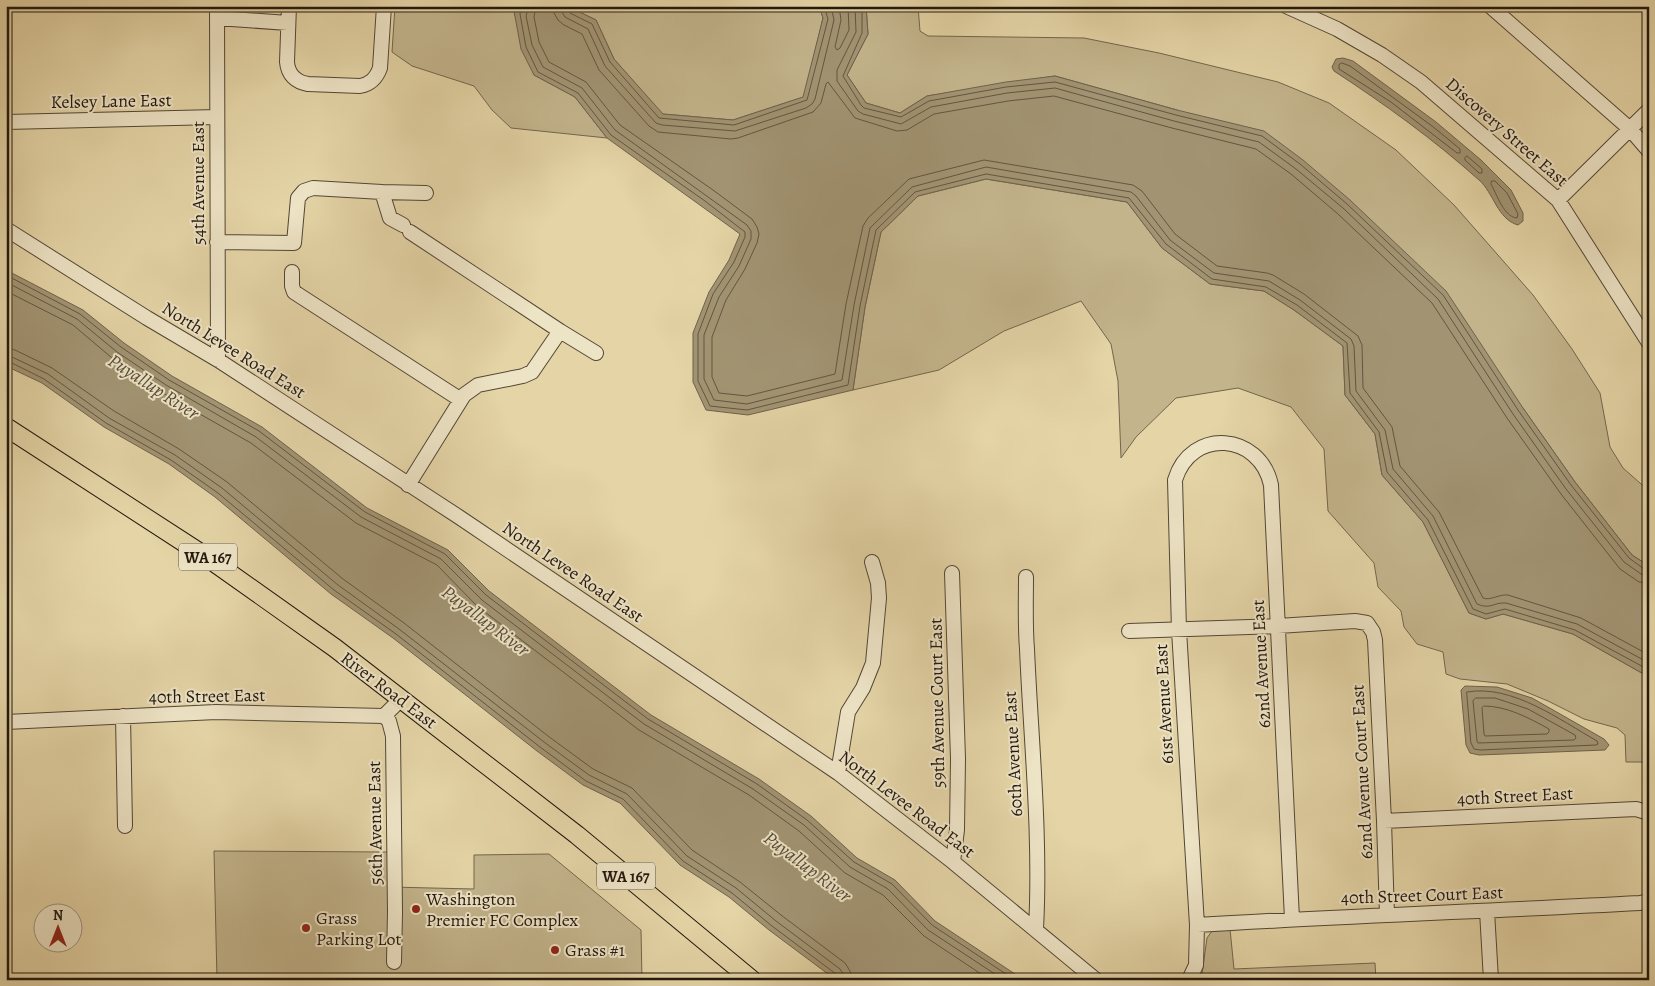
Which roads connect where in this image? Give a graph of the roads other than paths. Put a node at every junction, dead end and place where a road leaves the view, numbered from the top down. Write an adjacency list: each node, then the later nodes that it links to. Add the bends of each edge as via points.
1 (289, 6): 6 (street)
2 (384, 6): 6 (street, via 382,61 378,75 360,86 301,83 292,76 287,68)
3 (1286, 6): 14 (street, Discovery Street East, via 1337,29 1421,82)
4 (1490, 6): 10 (street)
5 (217, 12): 6 (street); 8 (street, 54th Avenue East)
6 (288, 22)
7 (1649, 110): 10 (street)
8 (217, 117): 9 (street, Kelsey Lane East); 16 (street, 54th Avenue East)
9 (6, 122)
10 (1630, 129): 11 (street); 14 (street)
11 (1649, 151)
12 (382, 192): 13 (street); 17 (street, via 313,188 304,191 298,198); 20 (street, via 390,218)
13 (426, 193)
14 (1558, 200): 21 (street, Discovery Street East)
15 (6, 229): 23 (street, North Levee Road East)
16 (217, 242): 17 (street); 23 (street, 54th Avenue East)
17 (294, 243): 18 (street)
18 (293, 258)
19 (292, 272): 24 (street, via 294,292)
20 (560, 331): 22 (street); 24 (street, via 532,372 478,385)
21 (1649, 343)
22 (596, 353)
23 (218, 360): 27 (street, North Levee Road East)
24 (461, 400): 27 (street)
25 (6, 427): 34 (main road, River Road East / WA 167, via 208,558)
26 (1213, 443): 31 (street, 62nd Avenue East, via 1234,445 1252,452 1268,474); 32 (street, 61st Avenue East, via 1202,446 1187,457 1175,480)
27 (408, 485): 38 (street, North Levee Road East)
28 (872, 562): 38 (street, via 880,598 873,663 848,712)
29 (952, 573): 42 (street, 59th Avenue Court East, via 958,759)
30 (1026, 576): 48 (street, 60th Avenue East, via 1026,647 1036,820)
31 (1278, 626): 32 (street); 40 (street, 62nd Avenue Court East, via 1355,621 1367,623 1371,628 1375,640); 46 (street, 62nd Avenue East)
32 (1179, 630): 33 (street); 47 (street, 61st Avenue East)
33 (1129, 632)
34 (402, 698): 36 (street); 50 (main road, River Road East / WA 167, via 577,835)
35 (123, 716): 36 (street, 40th Street East, via 216,712); 37 (street, 40th Street East); 41 (street)
36 (384, 716): 49 (street, 56th Avenue East, via 389,720 393,736)
37 (6, 722)
38 (838, 773): 42 (street, North Levee Road East)
39 (1648, 812): 40 (street, 40th Street East, via 1636,809)
40 (1384, 821): 45 (street, 62nd Avenue Court East)
41 (125, 826)
42 (953, 862): 48 (street, North Levee Road East)
43 (1649, 901): 44 (street, 40th Street Court East)
44 (1487, 911): 45 (street, 40th Street Court East); 53 (street)
45 (1387, 914): 46 (street, 40th Street Court East)
46 (1292, 919): 47 (street, 40th Street Court East)
47 (1197, 925): 52 (street, 61st Avenue East, via 1196,965)
48 (1036, 929): 51 (street, North Levee Road East)
49 (394, 962)
50 (752, 980)
51 (1096, 980)
52 (1189, 980)
53 (1490, 980)

